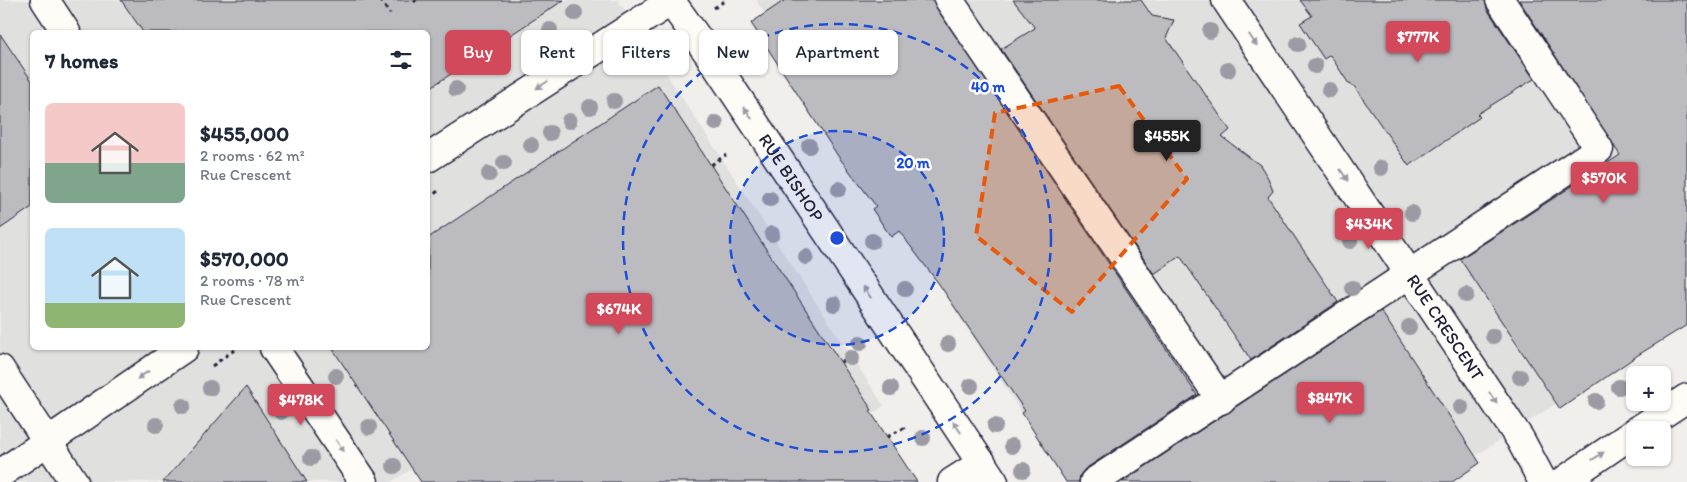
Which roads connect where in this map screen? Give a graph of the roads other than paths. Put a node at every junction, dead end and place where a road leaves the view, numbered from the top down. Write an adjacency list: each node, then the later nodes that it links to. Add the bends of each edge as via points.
1 (45, 0): 6 (street)
2 (671, 0): 7 (street, one-way to 7); 17 (street, RUE BISHOP, one-way to 2)
3 (948, 0): 13 (street)
4 (1226, 0): 8 (street, RUE CRESCENT, one-way to 8)
5 (1500, 0): 8 (street, via 1599,149)
6 (65, 30)
7 (430, 157)
8 (1410, 273): 13 (street); 23 (street, RUE CRESCENT, one-way to 23, via 1520,439)
9 (181, 350): 16 (street, one-way to 16)
10 (275, 350): 20 (street, one-way to 20)
11 (0, 369): 16 (street)
12 (1687, 398): 14 (street)
13 (1221, 400): 22 (street)
14 (1651, 421)
15 (1626, 438): 24 (street, one-way to 15)
16 (48, 440): 18 (street); 19 (street)
17 (988, 472): 21 (street)
18 (0, 474)
19 (74, 482)
20 (364, 482)
21 (952, 482)
22 (1094, 482)
23 (1543, 482)
24 (1562, 482)

